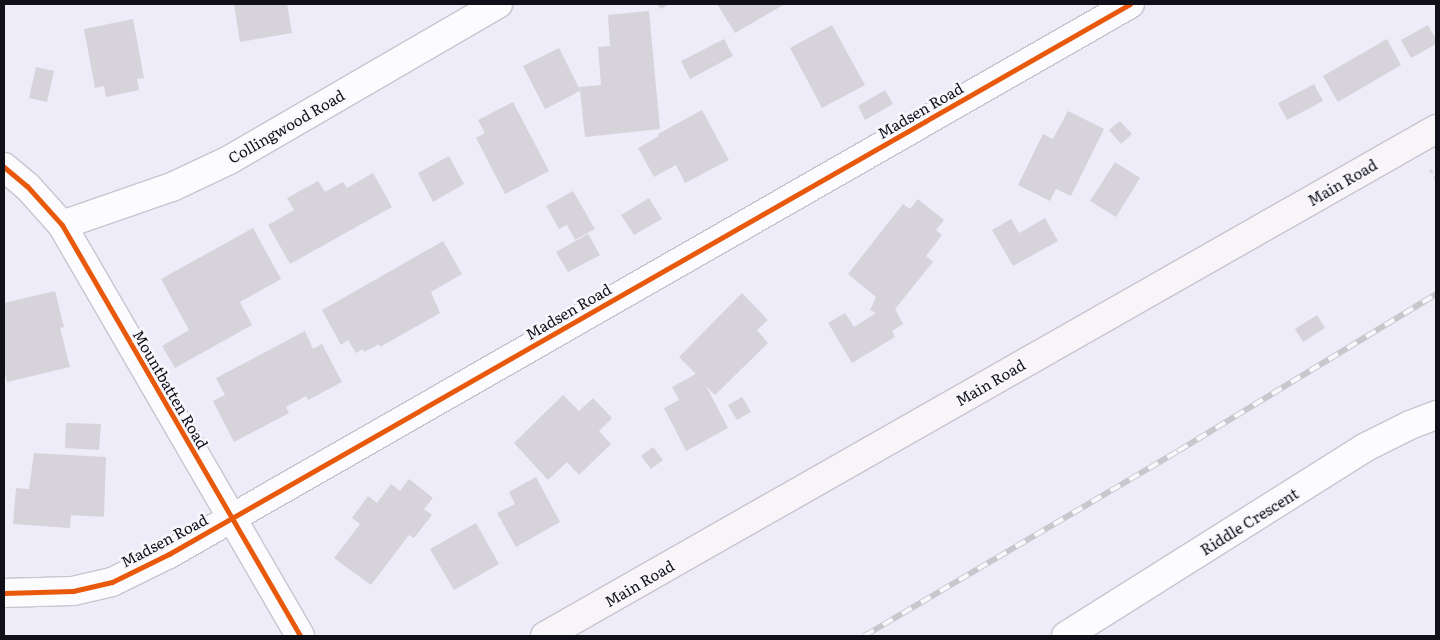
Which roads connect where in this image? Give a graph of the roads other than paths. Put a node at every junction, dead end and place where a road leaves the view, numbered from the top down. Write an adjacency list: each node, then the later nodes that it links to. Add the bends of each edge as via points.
1 (498, 4): 5 (street, Collingwood Road, via 229,160 172,187)
2 (1130, 4): 7 (street, Madsen Road)
3 (1436, 129): 10 (main road, Main Road)
4 (4, 167): 5 (street, Mountbatten Road, via 27,186)
5 (62, 225): 7 (street, Mountbatten Road)
6 (1436, 415): 11 (street, Riddle Crescent, via 1364,448)
7 (232, 518): 8 (street, Madsen Road, via 112,582 73,591); 9 (street, Mountbatten Road)
8 (4, 593)
9 (300, 636)
10 (545, 636)
11 (1066, 636)

